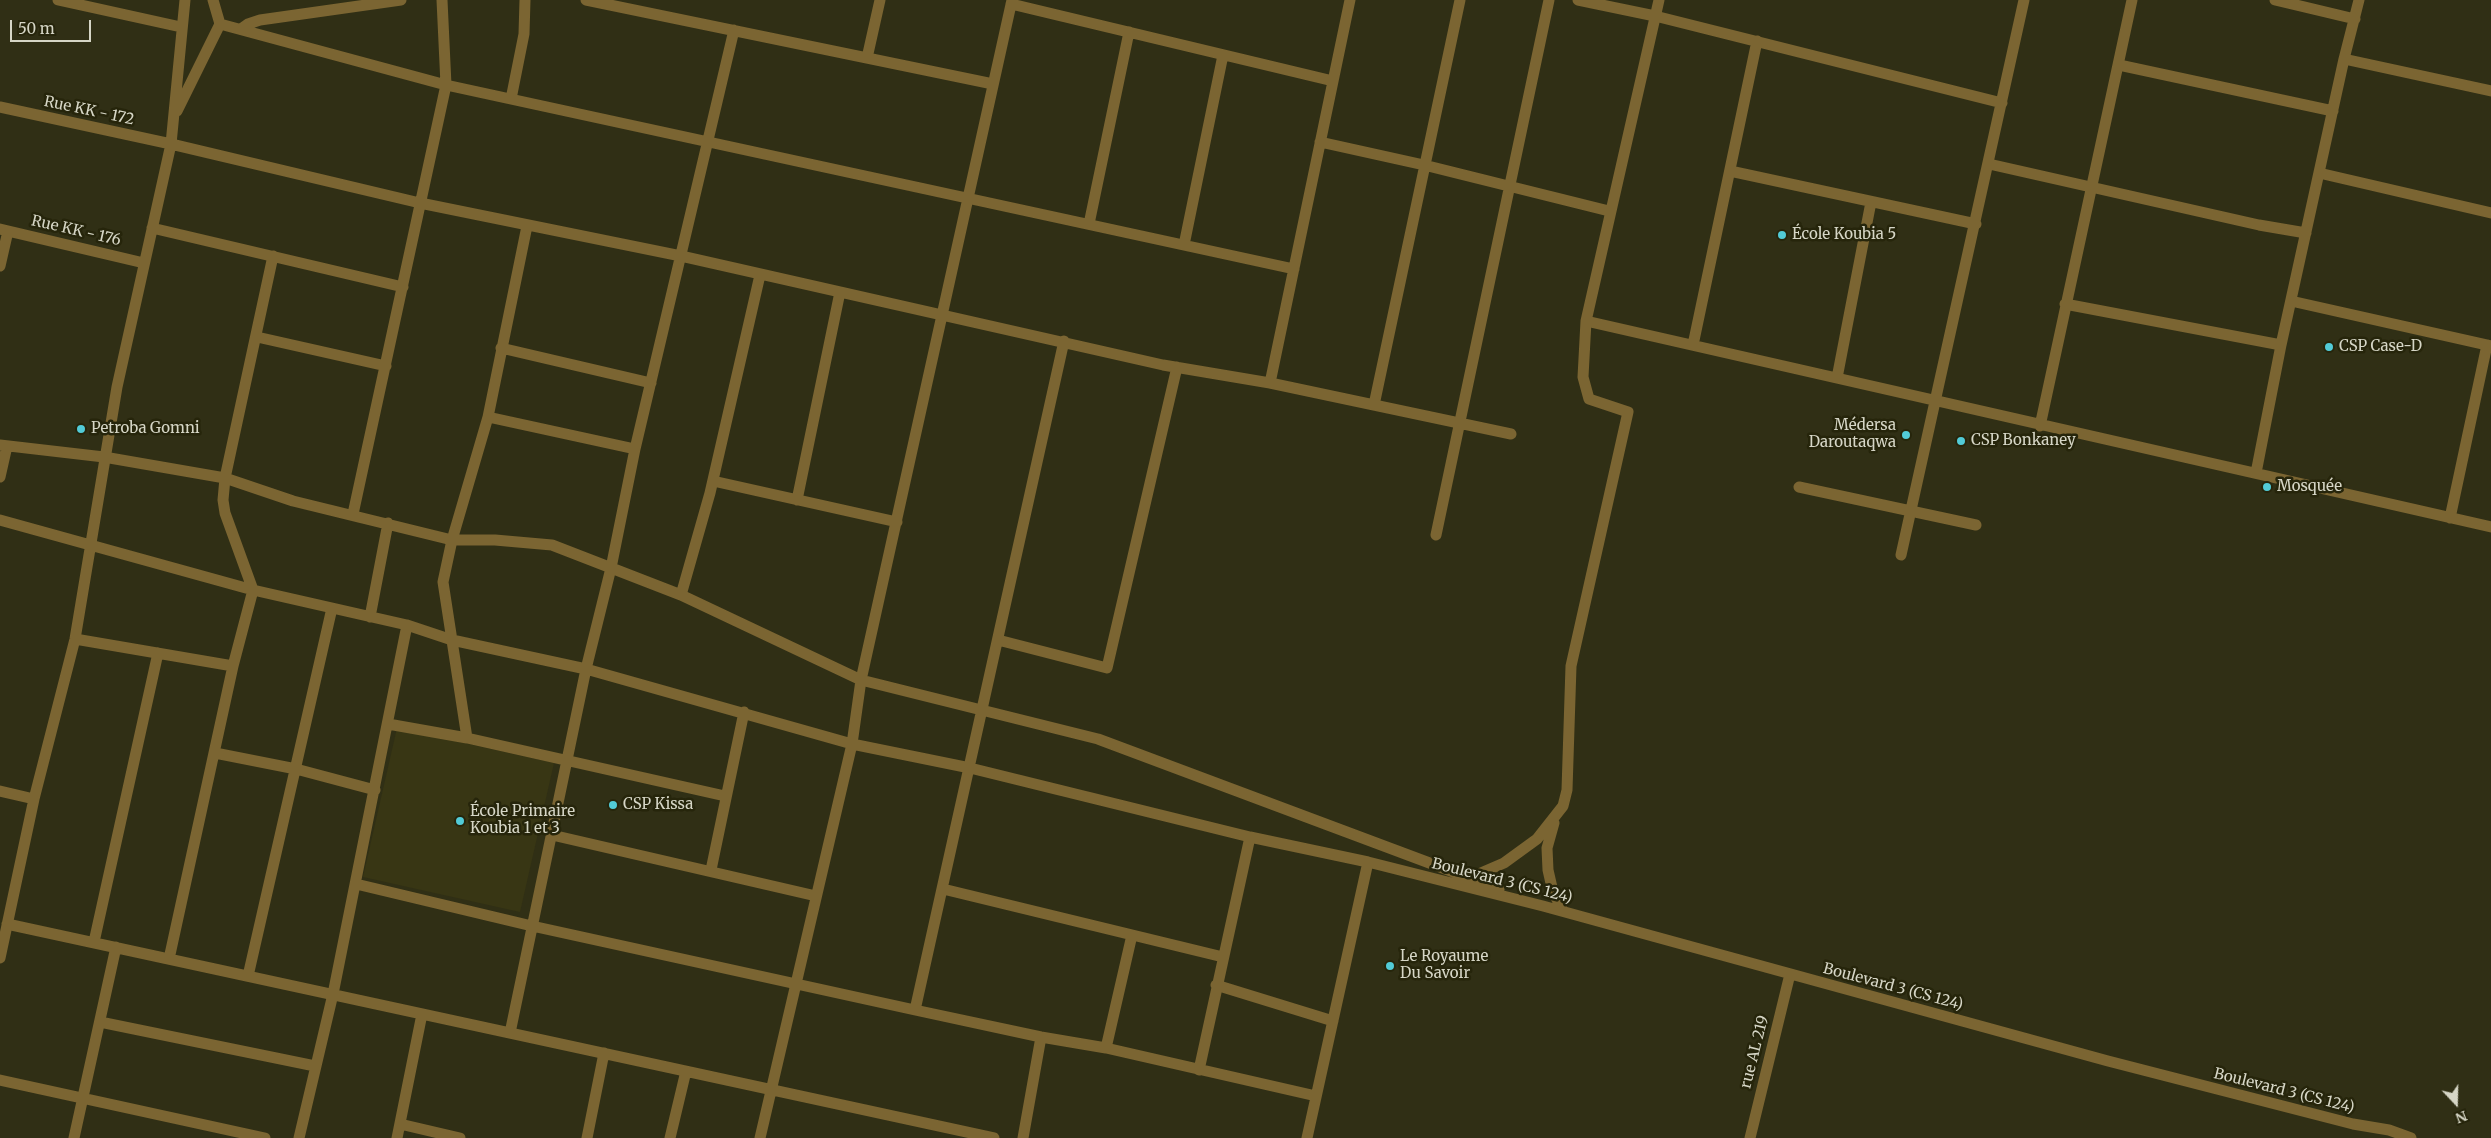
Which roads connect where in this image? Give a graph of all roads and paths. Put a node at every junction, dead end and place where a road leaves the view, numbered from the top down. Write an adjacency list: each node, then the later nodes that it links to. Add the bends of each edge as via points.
1 (58, 0): 23 (street)
2 (185, 0): 23 (street)
3 (213, 0): 22 (street)
4 (401, 0): 24 (street, via 260,20)
5 (442, 0): 34 (street)
6 (525, 0): 36 (street, via 524,34)
7 (586, 0): 19 (street)
8 (880, 0): 29 (street)
9 (1350, 0): 32 (street)
10 (1460, 0): 45 (street)
11 (1549, 0): 48 (street)
12 (1578, 0): 20 (street)
13 (1659, 0): 20 (street)
14 (2024, 0): 37 (street)
15 (2132, 0): 31 (street)
16 (2275, 0): 21 (street)
17 (2359, 0): 21 (street)
18 (1011, 2): 26 (street); 33 (street)
19 (633, 5): 25 (street)
20 (1655, 16): 27 (street); 53 (street)
21 (2355, 19): 30 (street)
22 (220, 24): 24 (street); 40 (street)
23 (181, 27): 40 (street)
24 (241, 30): 34 (street)
25 (734, 30): 29 (street); 41 (street)
26 (1129, 32): 28 (street); 55 (street)
27 (1757, 41): 37 (street); 46 (street)
28 (1223, 54): 32 (street); 61 (street)
29 (867, 58): 33 (street)
30 (2344, 59): 35 (street); 39 (street)
31 (2118, 65): 39 (street); 49 (street)
32 (1333, 81): 42 (street)
33 (993, 84): 50 (street)
34 (446, 85): 36 (street); 52 (street)
35 (2491, 91)
36 (511, 99): 41 (street)
37 (2002, 103): 44 (street)
38 (0, 107): 43 (street, Rue KK - 172)
39 (2332, 111): 47 (street)
40 (174, 117): 43 (street)
41 (708, 141): 50 (street); 63 (street)
42 (1320, 142): 45 (street); 66 (street)
43 (171, 144): 52 (street, Rue KK - 172); 58 (street)
44 (1989, 164): 49 (street); 56 (street)
45 (1424, 165): 48 (street); 86 (street)
46 (1730, 171): 51 (street); 76 (street)
47 (2319, 172): 54 (street); 60 (street)
48 (1508, 185): 53 (street); 88 (street)
49 (2091, 186): 60 (street); 71 (street)
50 (967, 198): 55 (street); 72 (street)
51 (1872, 202): 56 (street); 82 (street)
52 (420, 203): 57 (street, Rue KK - 172); 68 (street)
53 (1609, 211): 73 (street)
54 (2491, 212)
55 (1088, 224): 61 (street)
56 (1976, 224): 85 (street)
57 (527, 226): 63 (street, Rue KK - 172); 79 (street)
58 (152, 228): 62 (street); 64 (street)
59 (4, 230): 64 (street, Rue KK - 176); 65 (street)
60 (2306, 233): 70 (street)
61 (1184, 245): 66 (street)
62 (273, 256): 68 (street); 74 (street)
63 (681, 256): 67 (street, Rue KK - 172); 83 (street)
64 (144, 263): 93 (street)
65 (0, 266)
66 (1294, 269): 84 (street)
67 (760, 275): 69 (street, Rue KK - 172); 97 (street)
68 (403, 287): 80 (street)
69 (840, 292): 72 (street, Rue KK - 172); 99 (street)
70 (2291, 301): 77 (street); 78 (street)
71 (2065, 304): 77 (street); 89 (street)
72 (942, 313): 75 (street, Rue KK - 172); 104 (street)
73 (1586, 322): 76 (street); 138 (street, via 1583,377 1589,399 1628,412 1571,666 1567,790)
74 (257, 337): 80 (street); 96 (street)
75 (1064, 341): 81 (street, Rue KK - 172); 120 (street)
76 (1693, 345): 82 (street)
77 (2281, 345): 94 (street)
78 (2489, 346): 102 (street)
79 (502, 348): 83 (street); 87 (street)
80 (386, 366): 101 (street)
81 (1177, 367): 84 (street, Rue KK - 172); 120 (street, via 1107,668)
82 (1836, 378): 85 (street)
83 (651, 383): 92 (street)
84 (1270, 383): 86 (street, Rue KK - 172)
85 (1934, 402): 89 (street); 100 (street)
86 (1374, 404): 88 (street, Rue KK - 172)
87 (488, 417): 92 (street); 109 (street)
88 (1459, 423): 90 (street, Rue KK - 172); 108 (street)
89 (2040, 426): 94 (street)
90 (1511, 434)
91 (4, 445): 93 (street); 95 (street)
92 (635, 449): 112 (street)
93 (104, 457): 96 (street); 110 (street)
94 (2256, 473): 102 (street)
95 (0, 477)
96 (225, 478): 101 (street, via 293,500); 113 (street, via 225,513)
97 (713, 481): 99 (street); 114 (street)
98 (1799, 487): 100 (street)
99 (798, 500): 104 (street)
100 (1911, 511): 106 (street); 111 (street)
101 (353, 514): 105 (street)
102 (2450, 518): 107 (street)
103 (0, 520): 110 (street, Boulevard 3 (CS 124))
104 (897, 522): 124 (street)
105 (388, 523): 109 (street); 116 (street)
106 (1976, 525)
107 (2491, 527)
108 (1436, 535)
109 (452, 540): 112 (street, via 552,545); 119 (street, via 443,582)
110 (90, 544): 113 (street, Boulevard 3 (CS 124)); 118 (street)
111 (1900, 555)
112 (611, 568): 114 (street); 123 (street)
113 (253, 590): 115 (street, Boulevard 3 (CS 124)); 122 (street)
114 (681, 595): 124 (street)
115 (332, 608): 116 (street, Boulevard 3 (CS 124)); 133 (street)
116 (370, 617): 117 (street, Boulevard 3 (CS 124))
117 (407, 625): 119 (street, Boulevard 3 (CS 124)); 127 (street)
118 (75, 639): 121 (street); 137 (street)
119 (452, 640): 123 (street, Boulevard 3 (CS 124)); 128 (street)
120 (998, 640): 125 (street)
121 (158, 653): 122 (street); 153 (street)
122 (233, 666): 130 (street)
123 (586, 668): 126 (street, Boulevard 3 (CS 124)); 131 (street)
124 (861, 680): 125 (street); 129 (street)
125 (983, 709): 132 (street); 143 (street, via 1098,738)
126 (744, 712): 129 (street, Boulevard 3 (CS 124)); 136 (street)
127 (388, 724): 128 (street); 135 (street)
128 (466, 738): 131 (street)
129 (852, 744): 132 (street, Boulevard 3 (CS 124)); 147 (street)
130 (215, 753): 133 (street); 157 (street)
131 (567, 760): 136 (street); 139 (street)
132 (970, 768): 140 (street, Boulevard 3 (CS 124)); 146 (street)
133 (296, 769): 135 (street); 159 (street)
134 (0, 790): 137 (street)
135 (375, 790): 144 (street)
136 (725, 796): 142 (street)
137 (34, 799): 150 (street)
138 (1558, 815): 143 (street, via 1521,852); 149 (street, via 1547,848 1553,892)
139 (552, 835): 142 (street); 151 (street)
140 (1250, 837): 141 (street, Boulevard 3 (CS 124)); 155 (street)
141 (1368, 862): 145 (street, Boulevard 3 (CS 124)); 165 (street)
142 (710, 870): 147 (street)
143 (1469, 878): 145 (street); 148 (street)
144 (356, 884): 151 (street); 162 (street)
145 (1452, 884): 148 (street, Boulevard 3 (CS 124))
146 (943, 890): 152 (street); 163 (street)
147 (816, 896): 160 (street)
148 (1543, 906): 149 (street, Boulevard 3 (CS 124))
149 (1562, 912): 158 (street, Boulevard 3 (CS 124))
150 (7, 924): 153 (street); 156 (street)
151 (532, 926): 160 (street); 167 (street)
152 (1132, 935): 155 (street); 169 (street)
153 (94, 942): 154 (street)
154 (116, 947): 157 (street); 166 (street)
155 (1223, 957): 161 (street)
156 (0, 958)
157 (169, 959): 159 (street)
158 (1790, 974): 190 (street, rue AL 219); 191 (street, Boulevard 3 (CS 124), via 2108,1061)
159 (248, 976): 162 (street)
160 (794, 983): 163 (street); 175 (street)
161 (1216, 985): 165 (street); 172 (street)
162 (333, 994): 164 (street); 171 (street)
163 (915, 1010): 168 (street)
164 (422, 1014): 167 (street); 178 (street)
165 (1333, 1021): 176 (street)
166 (100, 1022): 171 (street); 177 (street)
167 (510, 1033): 170 (street)
168 (1041, 1037): 169 (street); 188 (street)
169 (1106, 1048): 172 (street)
170 (604, 1053): 173 (street); 184 (street)
171 (315, 1066): 181 (street)
172 (1198, 1070): 176 (street)
173 (686, 1071): 175 (street); 185 (street)
174 (0, 1080): 177 (street)
175 (771, 1090): 186 (street); 187 (street)
176 (1316, 1096): 189 (street)
177 (83, 1099): 179 (street); 180 (street)
178 (400, 1124): 182 (street); 183 (street)
179 (74, 1138)
180 (265, 1138)
181 (299, 1138)
182 (397, 1138)
183 (460, 1138)
184 (587, 1138)
185 (670, 1138)
186 (760, 1138)
187 (994, 1138)
188 (1023, 1138)
189 (1307, 1138)
190 (1750, 1138)
191 (2411, 1138)

